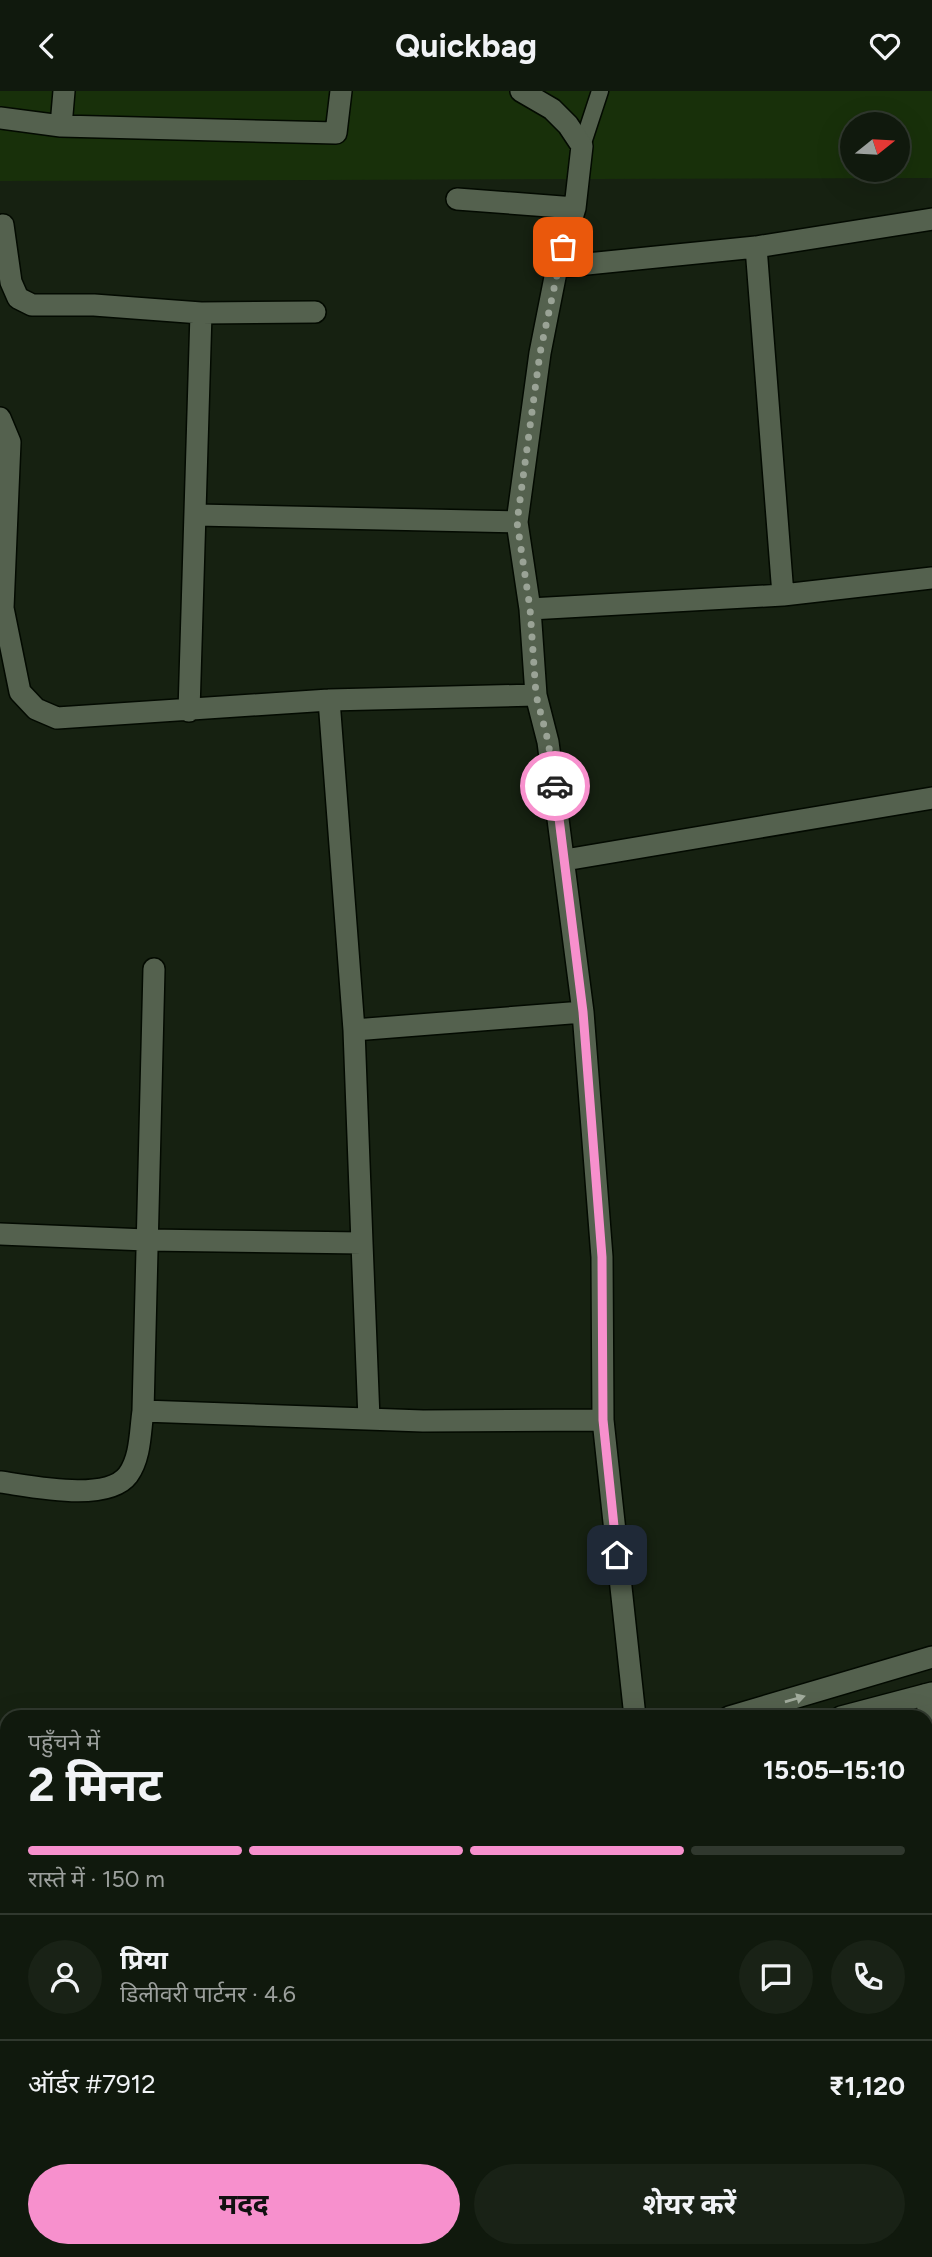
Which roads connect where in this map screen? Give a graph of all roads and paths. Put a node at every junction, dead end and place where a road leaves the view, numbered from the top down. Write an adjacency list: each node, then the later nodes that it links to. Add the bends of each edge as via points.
1 (64, 91): 6 (street)
2 (341, 91): 6 (street, via 336,133)
3 (521, 91): 7 (street, via 552,109)
4 (600, 91): 7 (lane)
5 (0, 118): 6 (street)
6 (61, 126)
7 (582, 146): 9 (street)
8 (457, 199): 9 (street)
9 (575, 208): 13 (street)
10 (4, 225): 15 (street, via 11,282 18,298 32,306 94,305)
11 (931, 225): 12 (street)
12 (756, 247): 13 (street); 20 (street)
13 (557, 267): 18 (street)
14 (315, 312): 15 (street)
15 (201, 313): 17 (street)
16 (0, 418): 21 (street, via 10,442)
17 (196, 515): 18 (street); 25 (street)
18 (517, 522): 22 (street)
19 (932, 578): 20 (street)
20 (783, 595): 22 (street)
21 (1, 608): 25 (street, via 20,692 36,709 57,718)
22 (530, 608): 23 (street)
23 (536, 695): 24 (street); 27 (street, via 548,741)
24 (329, 700): 25 (street); 30 (street)
25 (189, 711)
26 (932, 798): 27 (street)
27 (565, 860): 29 (street)
28 (154, 969): 32 (street)
29 (583, 1012): 30 (street); 36 (street, via 602,1257)
30 (354, 1030): 33 (street)
31 (0, 1234): 32 (street)
32 (146, 1240): 33 (street); 34 (street)
33 (362, 1243): 35 (street)
34 (143, 1411): 35 (street); 37 (street, via 137,1455 127,1476 111,1486 73,1490)
35 (369, 1419): 36 (street)
36 (603, 1420): 40 (street)
37 (0, 1482)
38 (932, 1657): 41 (street, one-way to 38)
39 (928, 1694): 42 (street)
40 (634, 1710)
41 (753, 1710)
42 (867, 1710)

